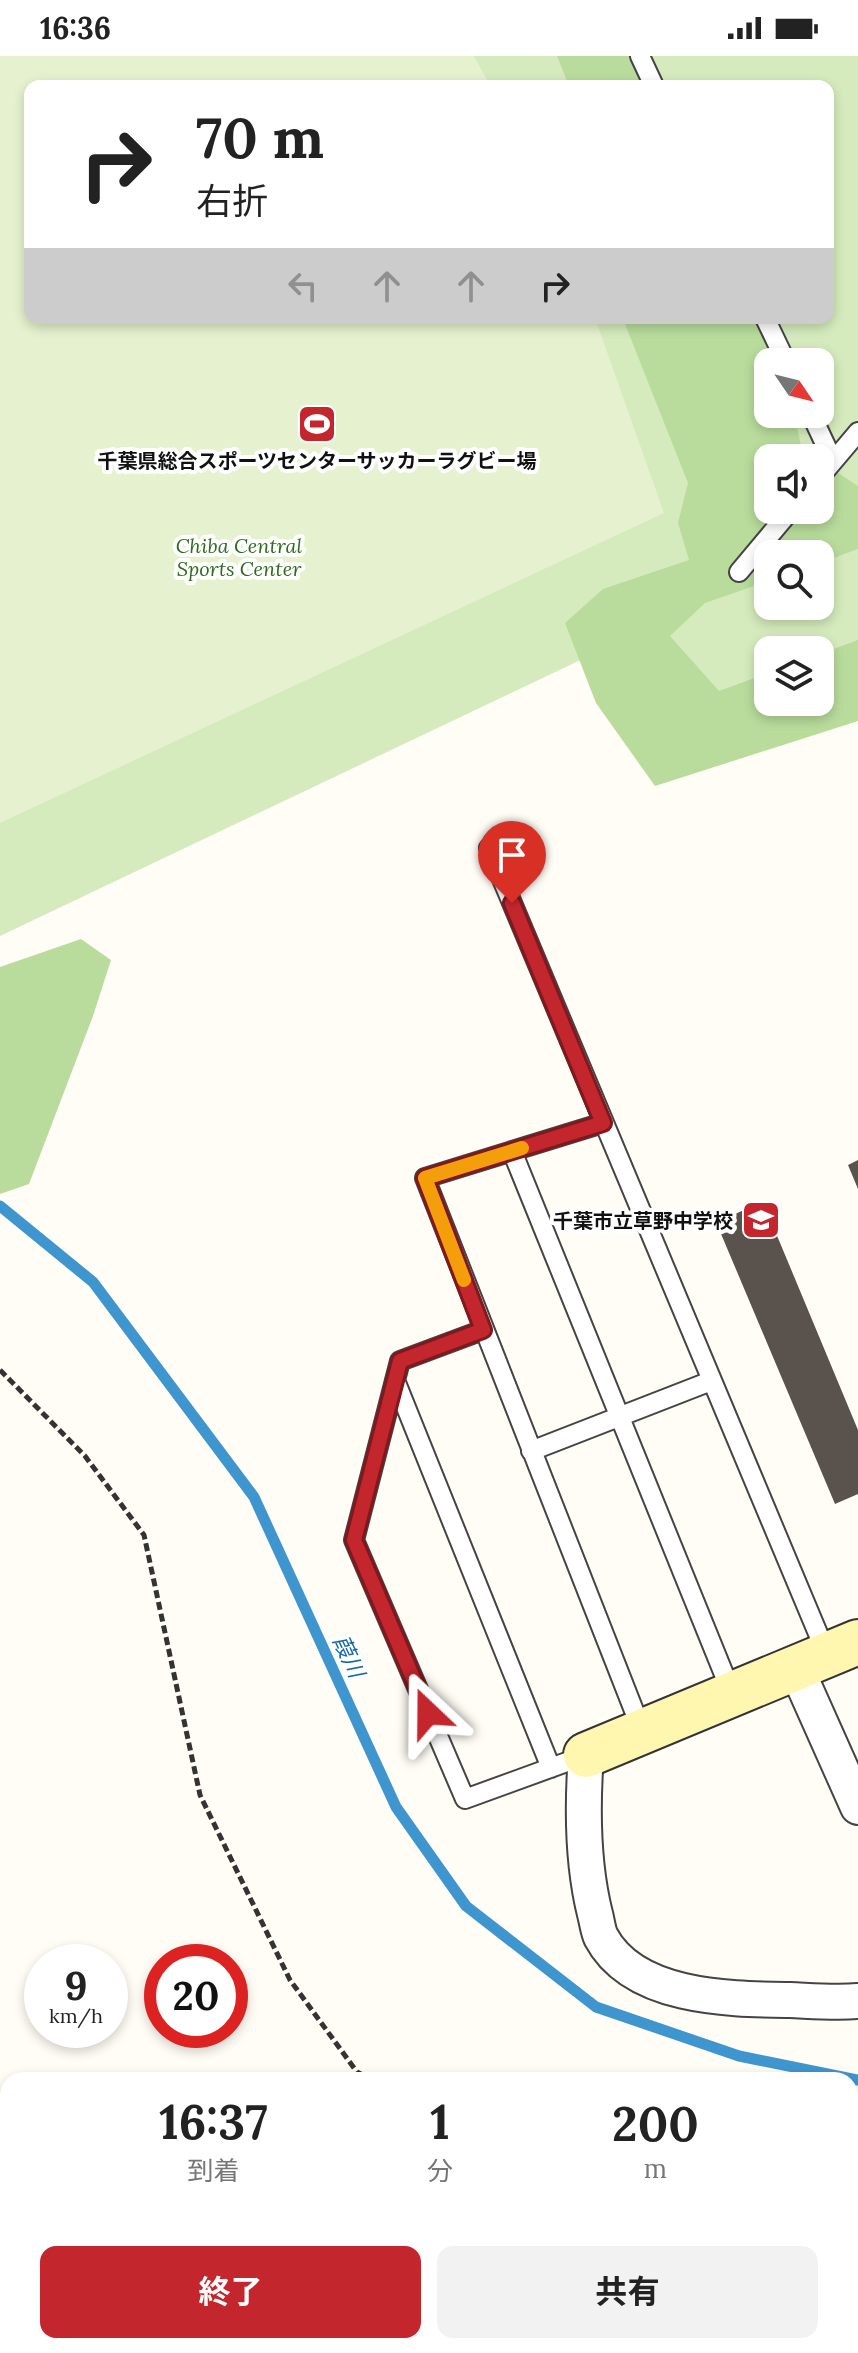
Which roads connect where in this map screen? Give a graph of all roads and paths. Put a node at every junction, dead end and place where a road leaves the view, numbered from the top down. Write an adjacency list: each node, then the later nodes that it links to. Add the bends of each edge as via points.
1 (640, 56): 2 (lane)
2 (651, 80)
3 (768, 324): 4 (lane)
4 (779, 348)
5 (858, 432): 6 (lane)
6 (834, 460)
7 (779, 524): 8 (lane)
8 (739, 572)
9 (489, 848): 10 (lane)
10 (603, 1123): 11 (lane); 15 (lane)
11 (512, 1151): 12 (lane, via 425,1178); 16 (lane)
12 (483, 1330): 14 (lane, via 400,1361); 17 (lane)
13 (0, 1370): 24 (path, via 85,1456 144,1535 200,1795 290,1980)
14 (395, 1380): 21 (lane); 21 (lane, via 354,1540 465,1799)
15 (711, 1381): 16 (lane); 18 (lane)
16 (620, 1417): 17 (lane); 19 (lane)
17 (531, 1451): 20 (lane)
18 (827, 1655): 19 (street); 22 (street)
19 (732, 1694): 20 (street)
20 (642, 1731): 21 (street)
21 (568, 1761): 23 (street, via 582,1811 590,1893 601,1936 623,1966 693,1994)
22 (858, 1807)
23 (858, 2001)
24 (357, 2072)

